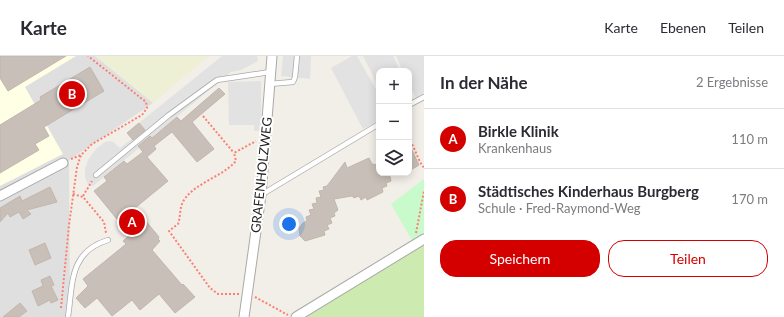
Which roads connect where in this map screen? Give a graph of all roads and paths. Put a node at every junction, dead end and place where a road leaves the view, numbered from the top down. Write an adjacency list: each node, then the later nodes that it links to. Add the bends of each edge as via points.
1 (88, 56): 17 (path, via 146,102 147,108 142,115 92,144 81,155)
2 (272, 56): 4 (street, GRAFENHOLZWEG)
3 (297, 56): 5 (lane, via 293,82)
4 (270, 72): 5 (street, GRAFENHOLZWEG); 15 (lane, via 217,80 169,115)
5 (269, 84): 10 (street, GRAFENHOLZWEG)
6 (424, 97): 7 (lane)
7 (412, 104)
8 (203, 116): 12 (path)
9 (376, 126): 18 (lane)
10 (266, 135): 12 (path); 18 (street, GRAFENHOLZWEG)
11 (410, 140): 14 (path)
12 (234, 154): 23 (path, via 236,160 232,165 193,190 180,208 178,224 169,231 210,288 218,294)
13 (63, 163): 19 (street)
14 (424, 168)
15 (96, 175): 20 (path)
16 (424, 191): 21 (path, via 418,214)
17 (73, 194): 20 (path); 24 (path)
18 (262, 195): 23 (street, GRAFENHOLZWEG)
19 (0, 196)
20 (83, 197): 22 (path, via 104,222)
21 (420, 239): 28 (street)
22 (108, 240): 25 (lane, via 96,244 78,260 74,271)
23 (247, 293): 26 (street, GRAFENHOLZWEG); 27 (path)
24 (61, 311)
25 (68, 317)
26 (244, 317)
27 (290, 317)
28 (296, 317)

